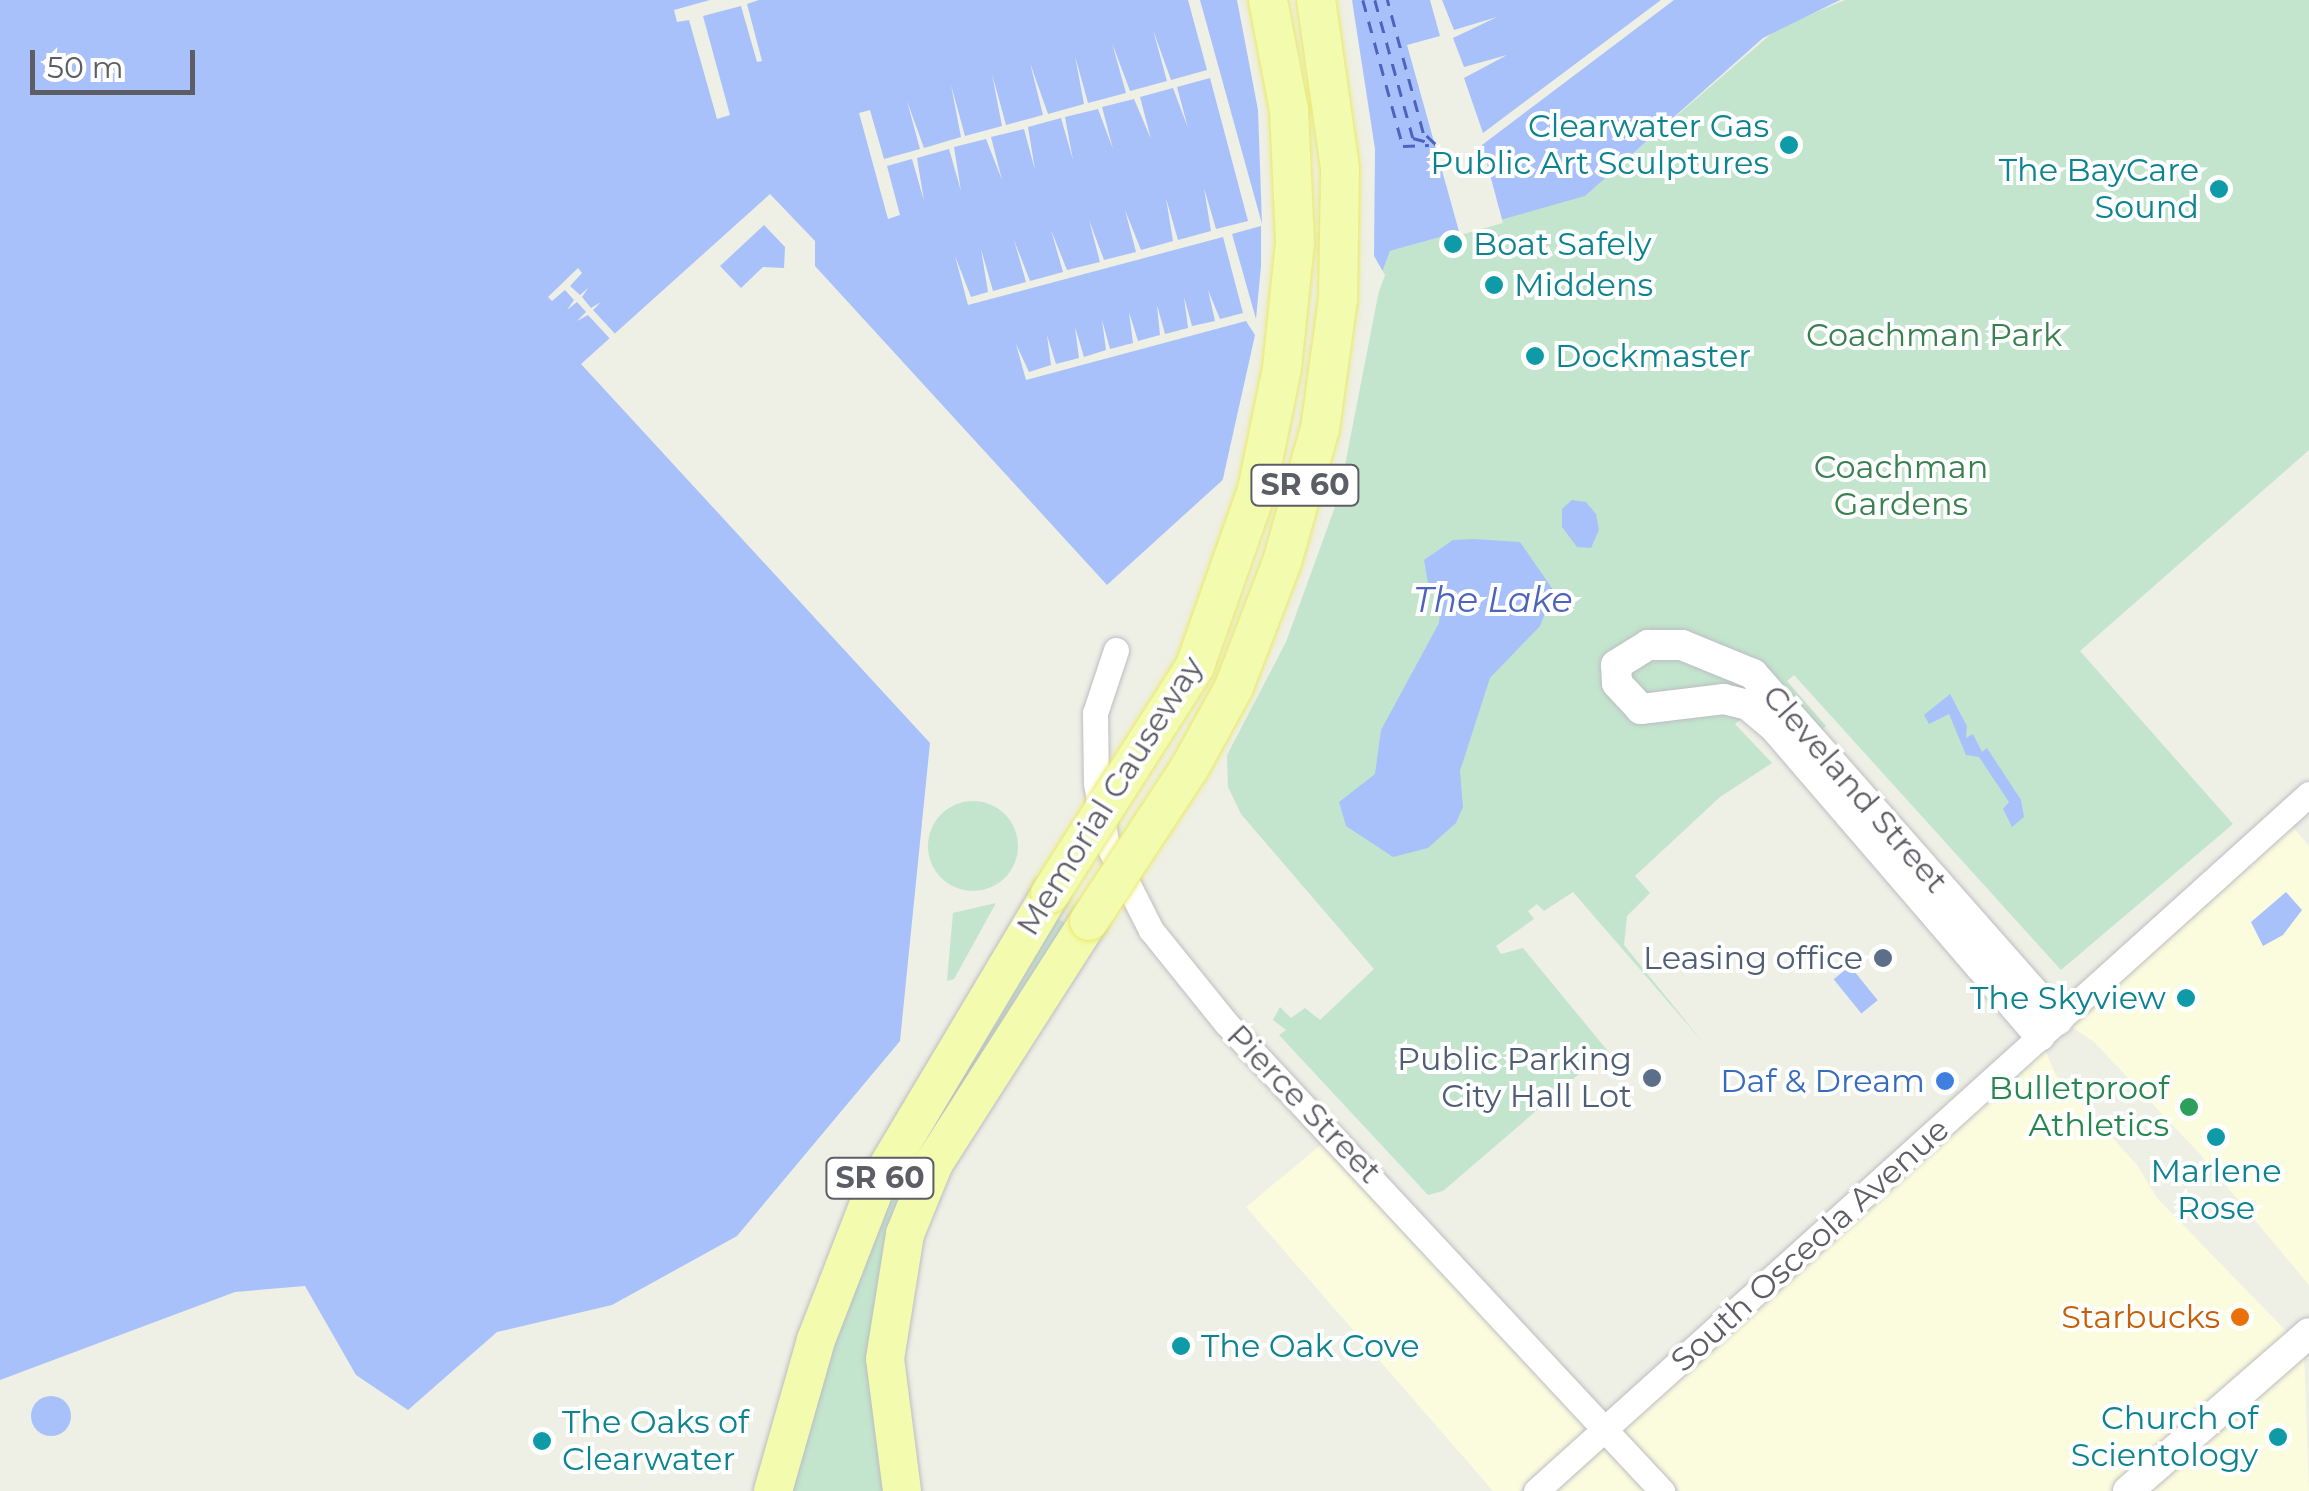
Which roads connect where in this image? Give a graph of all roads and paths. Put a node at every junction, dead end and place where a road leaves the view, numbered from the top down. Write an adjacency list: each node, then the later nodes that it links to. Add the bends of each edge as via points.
1 (1268, 0): 10 (main road, Memorial Causeway / SR 60, bridge, via 1290,110 1295,242 1282,368 1257,490 1195,666 874,1188 816,1340)
2 (1316, 0): 11 (main road, Memorial Causeway / SR 60, bridge, via 1334,102 1340,201 1338,300 1320,430 1282,562 1234,687 934,1162 904,1234 885,1359)
3 (1116, 650): 9 (street, Pierce Street, via 1096,713 1096,783 1106,841 1151,930 1226,1022)
4 (1710, 653): 5 (street); 5 (street, Cleveland Street, via 1648,645 1616,665 1617,683 1640,709); 7 (street, Cleveland Street, via 1772,691)
5 (1712, 701): 7 (street, Cleveland Street, via 1748,704 1773,726)
6 (2304, 810): 7 (street, South Osceola Avenue)
7 (2049, 1028): 9 (street, South Osceola Avenue)
8 (2308, 1334): 14 (street)
9 (1606, 1429): 12 (street, South Osceola Avenue); 13 (street, Pierce Street)
10 (773, 1491)
11 (902, 1491)
12 (1536, 1491)
13 (1662, 1491)
14 (2128, 1491)

